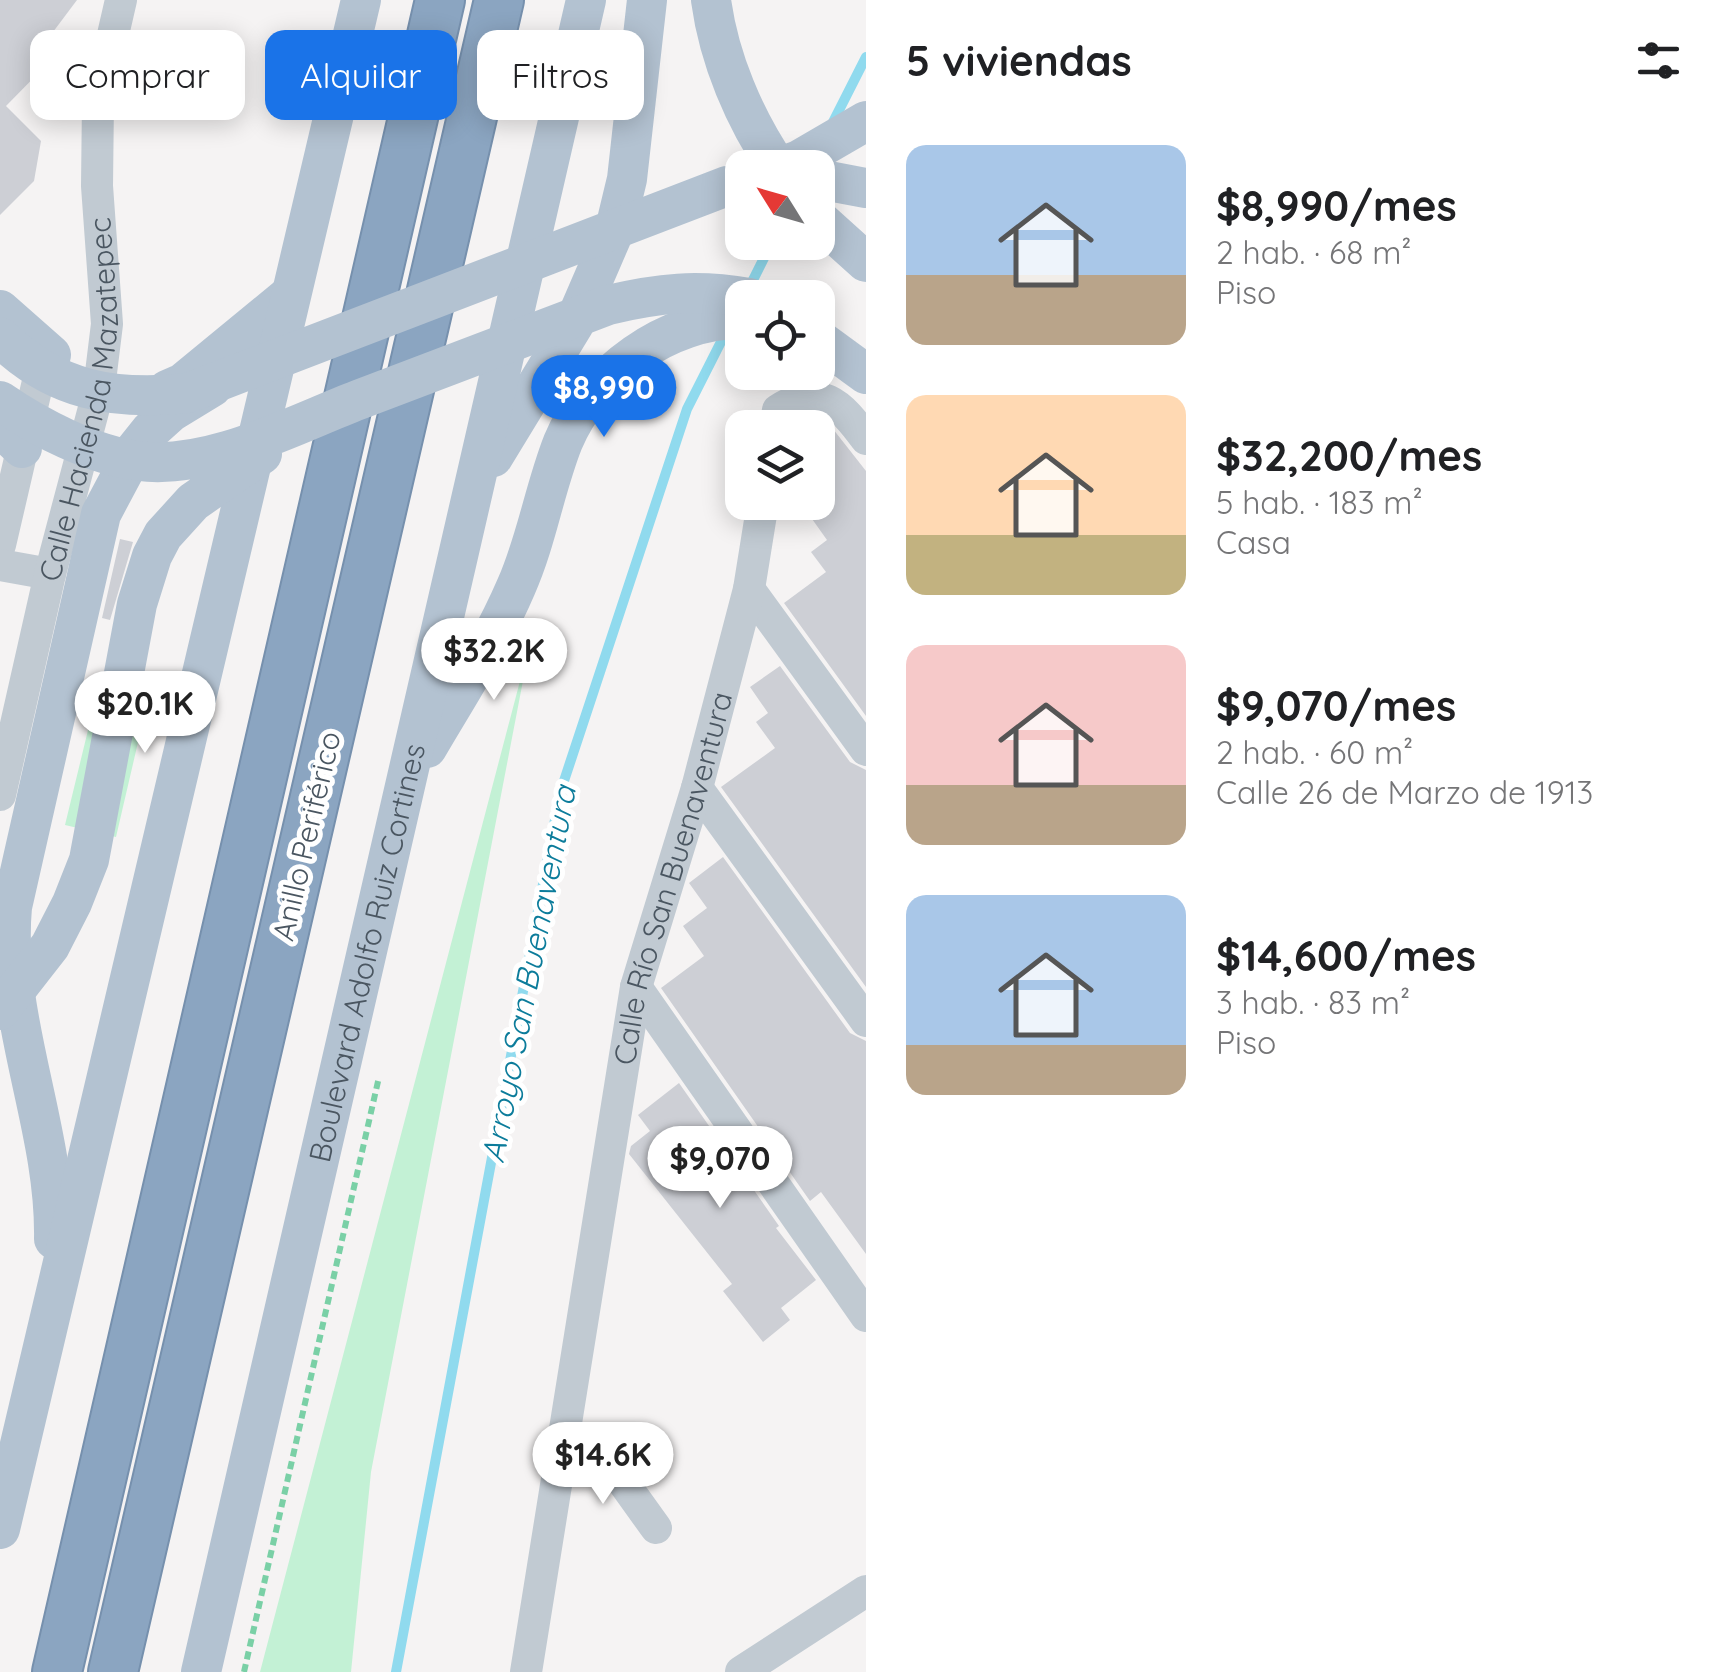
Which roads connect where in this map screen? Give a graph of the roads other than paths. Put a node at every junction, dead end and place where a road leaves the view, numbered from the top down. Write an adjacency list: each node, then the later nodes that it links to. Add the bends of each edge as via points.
1 (120, 0): 27 (street, Calle Hacienda Mazatepec, via 98,100 108,324)
2 (361, 0): 17 (main road)
3 (440, 0): 54 (highway, Anillo Periférico)
4 (500, 0): 55 (highway, Anillo Periférico)
5 (586, 0): 33 (main road, Boulevard Adolfo Ruiz Cortines)
6 (647, 0): 33 (main road, via 615,229 574,324)
7 (711, 5): 9 (main road, via 744,108)
8 (866, 122): 10 (main road, bridge)
9 (767, 150)
10 (817, 150)
11 (835, 182): 13 (main road)
12 (725, 188): 26 (main road, bridge)
13 (866, 188)
14 (835, 234): 15 (main road)
15 (866, 262)
16 (725, 294): 29 (main road, bridge, via 656,294 608,305)
17 (290, 295): 27 (main road, via 170,389); 49 (main road)
18 (0, 310): 24 (main road)
19 (725, 321): 42 (main road, via 673,332 595,392 565,438 528,560 502,617)
20 (835, 325): 22 (main road)
21 (0, 337): 26 (main road, bridge, via 55,378 104,394 160,396)
22 (866, 346)
23 (835, 351): 25 (main road)
24 (45, 352): 27 (main road); 31 (street, Calle Hacienda Mazatepec)
25 (866, 374)
26 (217, 384): 49 (main road, bridge, via 151,430 102,514 12,907 13,992 54,1230)
27 (100, 389): 31 (street, via 44,440); 35 (street, Calle Hacienda Mazatepec)
28 (0, 401): 29 (main road, bridge, via 71,440 140,462 200,459)
29 (338, 408): 46 (main road, bridge, via 208,490 163,534 139,591 88,860 50,946)
30 (778, 410): 32 (street, via 814,395 851,418)
31 (11, 438): 34 (street, Calle Hacienda Mazatepec)
32 (866, 439)
33 (475, 486): 42 (main road, Boulevard Adolfo Ruiz Cortines)
34 (6, 494): 35 (street); 37 (street, Calle Hacienda Mazatepec)
35 (66, 509): 39 (street, Calle Hacienda Mazatepec)
36 (760, 520): 40 (street, Calle Río San Buenaventura)
37 (0, 545)
38 (0, 565): 39 (street)
39 (50, 574): 44 (street, Calle Hacienda Mazatepec)
40 (749, 588): 41 (street); 43 (street, Calle Río San Buenaventura)
41 (866, 750)
42 (406, 785): 56 (main road, Boulevard Adolfo Ruiz Cortines)
43 (697, 788): 45 (street, Calle Río San Buenaventura); 47 (street)
44 (0, 795)
45 (636, 987): 48 (street); 50 (street, Calle Río San Buenaventura)
46 (0, 1010)
47 (866, 1021)
48 (866, 1316)
49 (42, 1347): 52 (main road)
50 (560, 1452): 51 (street, via 594,1443); 57 (street, Calle Río San Buenaventura)
51 (656, 1528)
52 (0, 1529)
53 (866, 1590): 58 (street)
54 (58, 1672)
55 (113, 1672)
56 (201, 1672)
57 (526, 1672)
58 (741, 1672)

